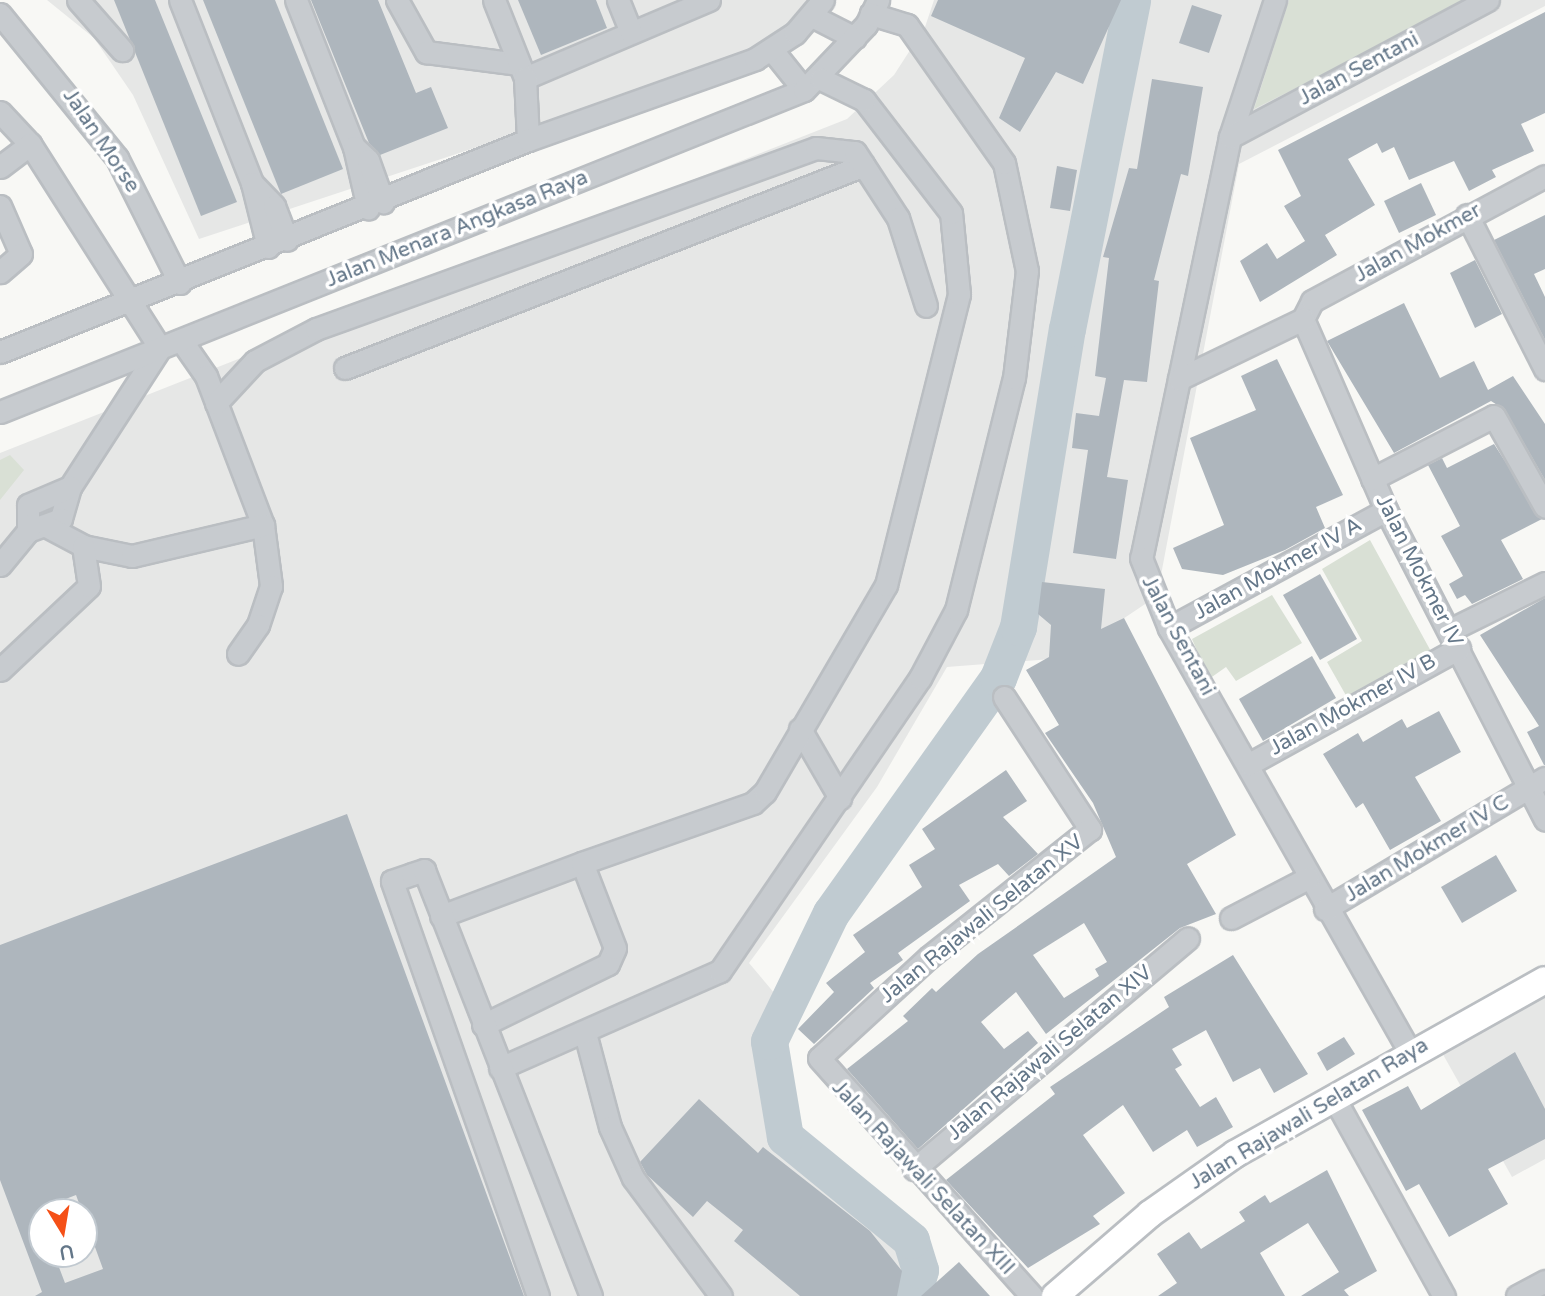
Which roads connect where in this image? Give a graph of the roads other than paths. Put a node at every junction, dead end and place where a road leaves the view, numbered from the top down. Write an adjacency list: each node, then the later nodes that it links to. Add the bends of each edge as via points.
1 (78, 0): 15 (street)
2 (180, 0): 29 (street)
3 (296, 0): 26 (street)
4 (397, 0): 17 (street, via 426,52)
5 (494, 0): 17 (street)
6 (618, 0): 13 (street)
7 (709, 0): 13 (street)
8 (1275, 0): 21 (street, Jalan Sentani)
9 (1488, 0): 21 (street, Jalan Sentani)
10 (874, 7): 14 (street, Jalan Menara Angkasa Raya); 60 (street, via 907,25 1004,163 1027,271 1014,379 956,610 920,678)
11 (817, 8): 14 (street); 16 (street)
12 (0, 14): 31 (street, Jalan Morse, via 117,158)
13 (631, 32): 17 (street)
14 (855, 38): 18 (street, Jalan Menara Angkasa Raya)
15 (122, 50)
16 (772, 50): 18 (street); 20 (street)
17 (522, 71): 20 (street)
18 (812, 84): 35 (street, Jalan Menara Angkasa Raya); 57 (street, via 864,100 951,213 959,294 886,585)
19 (0, 111): 22 (street)
20 (536, 137): 26 (street)
21 (1230, 137): 40 (street, Jalan Sentani)
22 (30, 144): 24 (street); 32 (street)
23 (864, 165): 33 (street, via 898,218); 38 (street); 41 (street, via 841,146 816,148 316,329 255,361)
24 (0, 167)
25 (1545, 176): 28 (street, Jalan Mokmer)
26 (375, 205): 29 (street)
27 (0, 206): 30 (street, via 22,254)
28 (1467, 215): 34 (street, Jalan Mokmer, via 1312,301); 39 (street)
29 (277, 244): 31 (street)
30 (0, 272)
31 (180, 283): 32 (street)
32 (127, 303): 36 (street); 37 (street)
33 (926, 306)
34 (1303, 319): 40 (street); 43 (street, Jalan Mokmer IV)
35 (181, 340): 36 (street, Jalan Menara Angkasa Raya); 41 (street)
36 (160, 348): 42 (street, Jalan Menara Angkasa Raya); 44 (street)
37 (1, 352)
38 (345, 368)
39 (1545, 369)
40 (1179, 379): 52 (street, Jalan Sentani, via 1141,558)
41 (216, 403): 47 (street)
42 (0, 412)
43 (1372, 479): 45 (street, via 1494,416); 46 (street, Jalan Mokmer IV)
44 (70, 487): 48 (street, via 61,519); 48 (street, via 28,505)
45 (1545, 507)
46 (1386, 510): 52 (street, Jalan Mokmer IV A); 53 (street, Jalan Mokmer IV)
47 (263, 525): 49 (street, via 132,555); 54 (street, via 271,586 258,625)
48 (38, 529): 49 (street); 50 (street)
49 (83, 546): 55 (street, via 89,586)
50 (0, 565)
51 (1545, 583): 53 (street, Jalan Mokmer IV B)
52 (1170, 628): 58 (street, Jalan Sentani)
53 (1454, 639): 58 (street, Jalan Mokmer IV B); 59 (street, Jalan Mokmer IV)
54 (238, 654)
55 (0, 670)
56 (1004, 697): 72 (street, Jalan Rajawali Selatan XV, via 1090,829 929,957)
57 (800, 729): 60 (street); 62 (street, via 753,803)
58 (1249, 764): 63 (street, Jalan Sentani)
59 (1537, 783): 61 (street, Jalan Mokmer IV); 64 (street, Jalan Mokmer IV C)
60 (840, 798): 70 (street, via 720,971)
61 (1545, 819)
62 (582, 863): 65 (street); 69 (street, via 615,948 608,964)
63 (1308, 878): 64 (street, Jalan Sentani); 66 (street)
64 (1325, 909): 71 (street, Jalan Sentani)
65 (441, 916): 69 (street); 77 (street, via 424,870 392,881)
66 (1231, 918)
67 (1188, 938): 75 (street, Jalan Rajawali Selatan XIV)
68 (1545, 980): 71 (main road, Jalan Rajawali Selatan Raya)
69 (483, 1025): 73 (street)
70 (585, 1033): 73 (street); 79 (street, via 610,1127 633,1178)
71 (1409, 1052): 74 (main road, Jalan Rajawali Selatan Raya)
72 (819, 1058): 75 (street, Jalan Rajawali Selatan XIII)
73 (500, 1068): 78 (street)
74 (1333, 1096): 81 (main road, Jalan Rajawali Selatan Raya, via 1150,1214); 82 (street)
75 (914, 1169): 80 (street, Jalan Rajawali Selatan XIII)
76 (1545, 1281): 83 (street)
77 (538, 1296)
78 (591, 1296)
79 (721, 1296)
80 (1032, 1296)
81 (1055, 1296)
82 (1444, 1296)
83 (1517, 1296)

